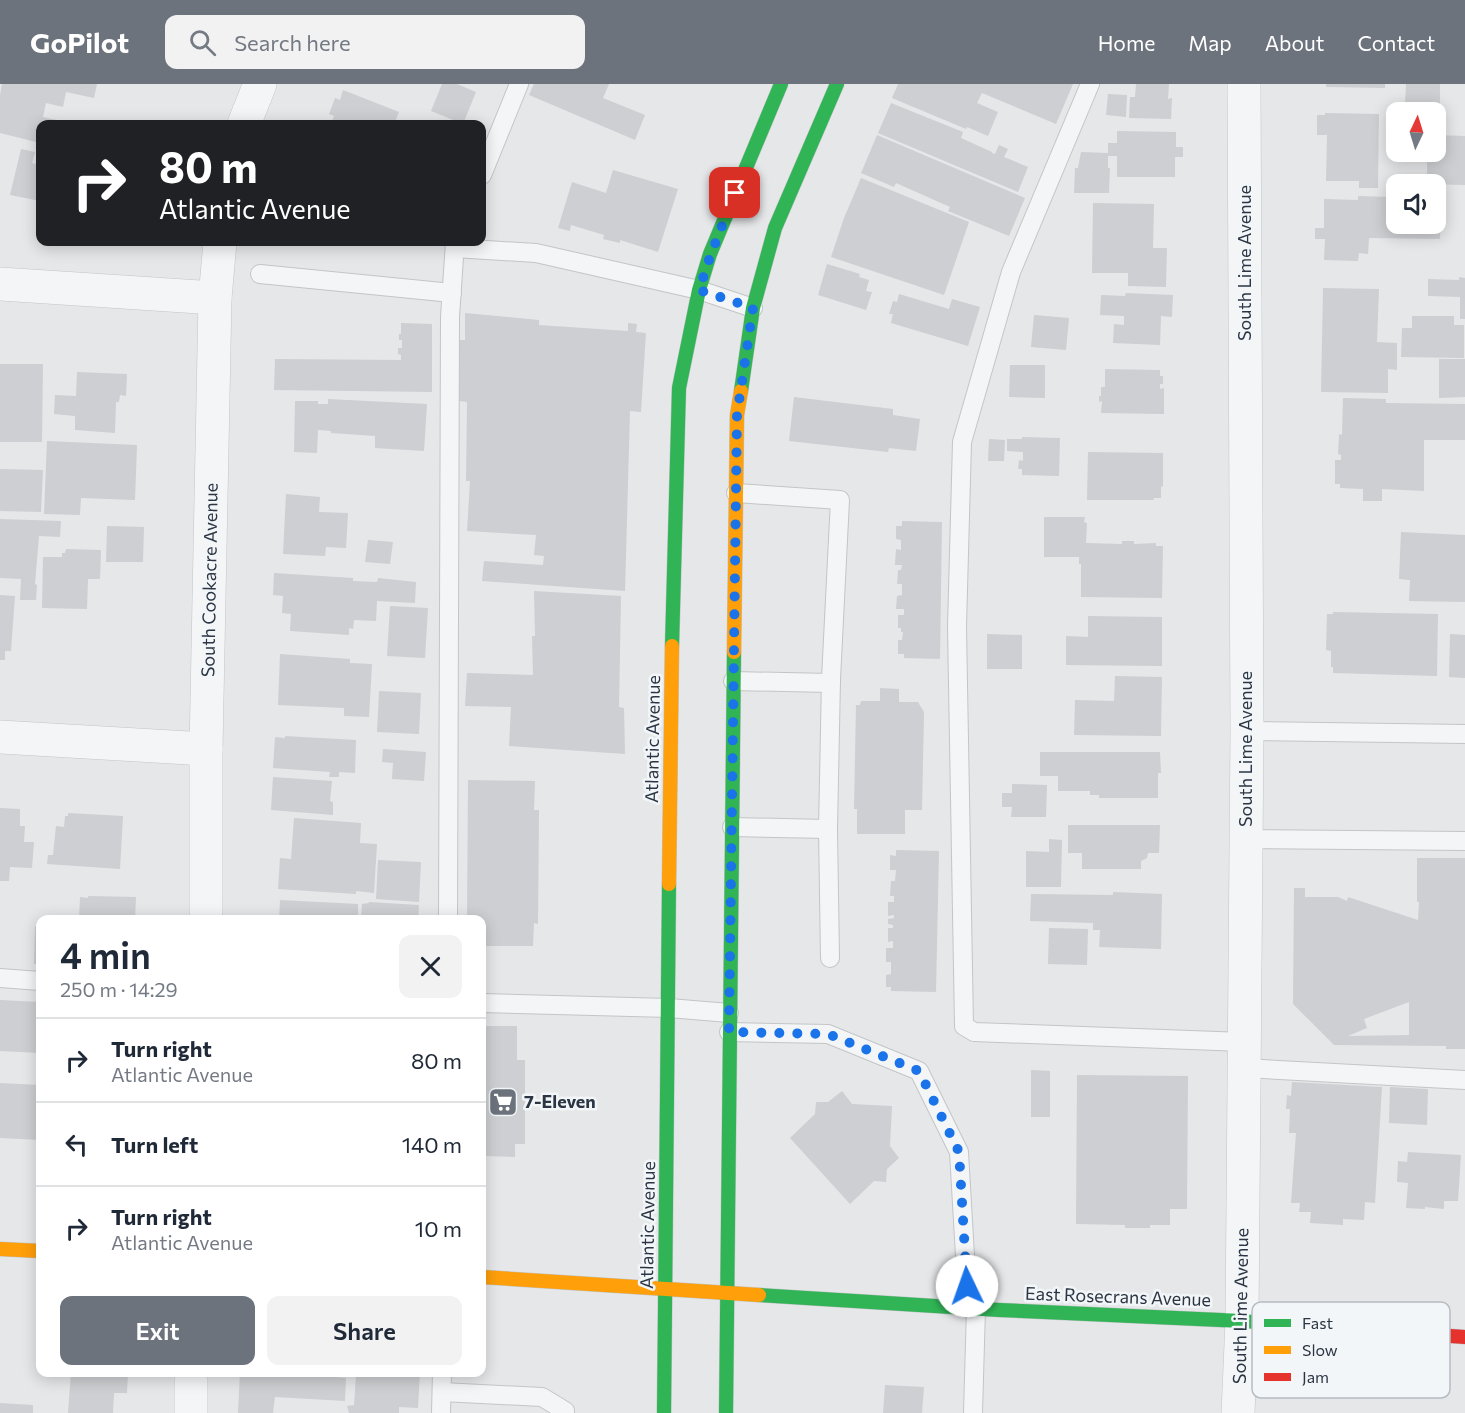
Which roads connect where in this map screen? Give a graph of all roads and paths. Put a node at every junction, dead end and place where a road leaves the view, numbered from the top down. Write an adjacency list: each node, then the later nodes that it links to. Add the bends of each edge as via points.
1 (260, 84): 7 (street)
2 (519, 84): 8 (lane)
3 (781, 84): 14 (main road, Atlantic Avenue)
4 (837, 84): 17 (main road, via 776,228)
5 (1090, 84): 38 (lane, via 1011,272 962,442 957,627 964,1026 974,1032)
6 (1244, 84): 21 (street, South Lime Avenue)
7 (246, 120)
8 (486, 165)
9 (220, 246): 16 (street, South Cookacre Avenue)
10 (455, 246): 15 (lane)
11 (465, 246): 14 (lane, via 536,253)
12 (260, 274): 15 (lane)
13 (0, 284): 16 (street)
14 (699, 290): 17 (lane); 35 (main road, Atlantic Avenue, via 679,388 672,628)
15 (452, 293): 30 (lane)
16 (215, 298): 24 (street, South Cookacre Avenue)
17 (753, 308): 18 (main road, via 737,415)
18 (736, 493): 19 (main road); 20 (lane, via 840,500)
19 (734, 681): 20 (lane); 25 (main road)
20 (831, 683): 26 (lane)
21 (1247, 731): 22 (lane); 27 (street, South Lime Avenue)
22 (1465, 734)
23 (0, 737): 24 (street)
24 (206, 749): 29 (street, South Cookacre Avenue)
25 (732, 826): 26 (lane); 36 (main road)
26 (828, 829): 31 (lane)
27 (1246, 839): 28 (lane); 38 (street, South Lime Avenue)
28 (1465, 841)
29 (206, 915)
30 (448, 915)
31 (830, 958)
32 (0, 978): 33 (lane)
33 (36, 981)
34 (486, 1003): 35 (lane)
35 (669, 1008): 36 (lane); 43 (main road, Atlantic Avenue)
36 (729, 1013): 37 (main road)
37 (729, 1032): 44 (main road); 45 (lane, via 828,1034 919,1071 959,1152)
38 (1244, 1055): 39 (lane); 46 (street, South Lime Avenue)
39 (1465, 1080)
40 (0, 1249): 41 (main road)
41 (36, 1251)
42 (486, 1277): 43 (main road, East Rosecrans Avenue)
43 (665, 1289): 44 (main road, East Rosecrans Avenue); 56 (main road, Atlantic Avenue)
44 (728, 1293): 45 (main road, East Rosecrans Avenue); 57 (main road)
45 (972, 1308): 46 (main road, East Rosecrans Avenue); 58 (lane)
46 (1242, 1321): 47 (main road, East Rosecrans Avenue); 59 (street, South Lime Avenue)
47 (1252, 1322)
48 (1450, 1335): 49 (main road, East Rosecrans Avenue)
49 (1465, 1336)
50 (191, 1377): 53 (street)
51 (442, 1377): 52 (lane)
52 (442, 1392): 54 (lane); 55 (lane, via 542,1397)
53 (190, 1413)
54 (441, 1413)
55 (566, 1413)
56 (664, 1413)
57 (726, 1413)
58 (973, 1413)
59 (1238, 1413)

